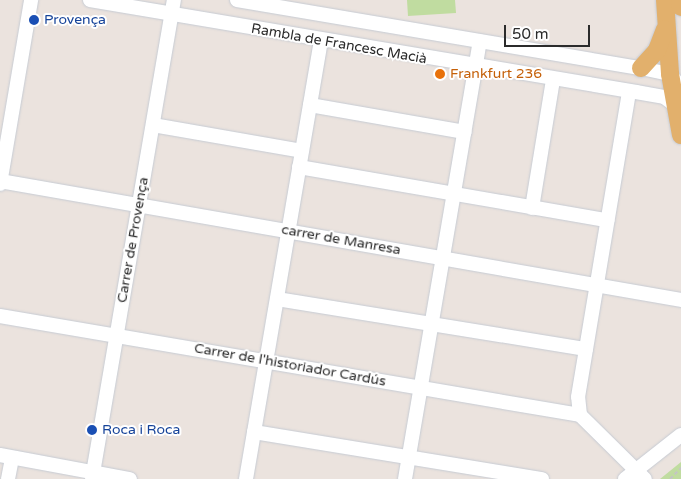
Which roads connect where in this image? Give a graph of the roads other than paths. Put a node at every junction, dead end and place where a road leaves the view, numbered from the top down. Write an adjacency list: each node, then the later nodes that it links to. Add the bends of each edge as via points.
1 (31, 0): 23 (street)
2 (90, 0): 6 (street, Rambla de Francesc Macià)
3 (174, 0): 6 (street, Carrer de Provença)
4 (237, 0): 9 (street, Rambla de Francesc Macià)
5 (670, 3): 7 (main road)
6 (172, 16): 8 (street, Rambla de Francesc Macià); 18 (street, Carrer de Provença)
7 (666, 26): 11 (main road, via 657,50); 12 (main road)
8 (321, 41): 10 (street, Rambla de Francesc Macià); 16 (street)
9 (480, 41): 10 (street); 11 (street, Rambla de Francesc Macià)
10 (476, 67): 13 (street, Rambla de Francesc Macià); 19 (street)
11 (641, 68): 12 (street, Rambla de Francesc Macià)
12 (670, 74): 14 (street); 17 (main road)
13 (554, 80): 15 (street, Rambla de Francesc Macià); 26 (street)
14 (681, 89)
15 (629, 91): 17 (street, Rambla de Francesc Macià, via 664,97); 27 (street)
16 (310, 105): 19 (street); 21 (street)
17 (676, 106): 20 (main road)
18 (153, 125): 21 (street); 25 (street, Carrer de Provença)
19 (465, 132): 24 (street)
20 (681, 135)
21 (302, 151): 22 (street)
22 (300, 167): 24 (street); 28 (street)
23 (0, 182): 25 (street, carrer de Manresa)
24 (455, 194): 26 (street); 29 (street)
25 (140, 205): 28 (street, carrer de Manresa); 35 (street, Carrer de Provença)
26 (532, 208): 27 (street)
27 (607, 220): 30 (street)
28 (289, 230): 29 (street, carrer de Manresa); 31 (street)
29 (444, 258): 30 (street, carrer de Manresa); 34 (street)
30 (597, 285): 32 (street, carrer de Manresa); 36 (street)
31 (277, 299): 34 (street); 37 (street)
32 (681, 300)
33 (0, 316): 35 (street, Carrer de l'historiador Cardús)
34 (433, 323): 36 (street); 38 (street)
35 (116, 336): 37 (street, Carrer de l'historiador Cardús); 45 (street, Carrer de Provença)
36 (586, 349): 39 (street, via 578,397)
37 (266, 361): 38 (street, Carrer de l'historiador Cardús); 40 (street)
38 (422, 388): 39 (street, Carrer de l'historiador Cardús); 43 (street)
39 (580, 415): 44 (street)
40 (254, 432): 43 (street); 48 (street)
41 (681, 435): 44 (street)
42 (6, 457): 45 (street); 46 (street)
43 (410, 458): 49 (street); 50 (street)
44 (641, 474): 51 (street)
45 (92, 476): 47 (street)
46 (8, 479)
47 (130, 479)
48 (246, 479)
49 (405, 479)
50 (542, 479)
51 (624, 479)

